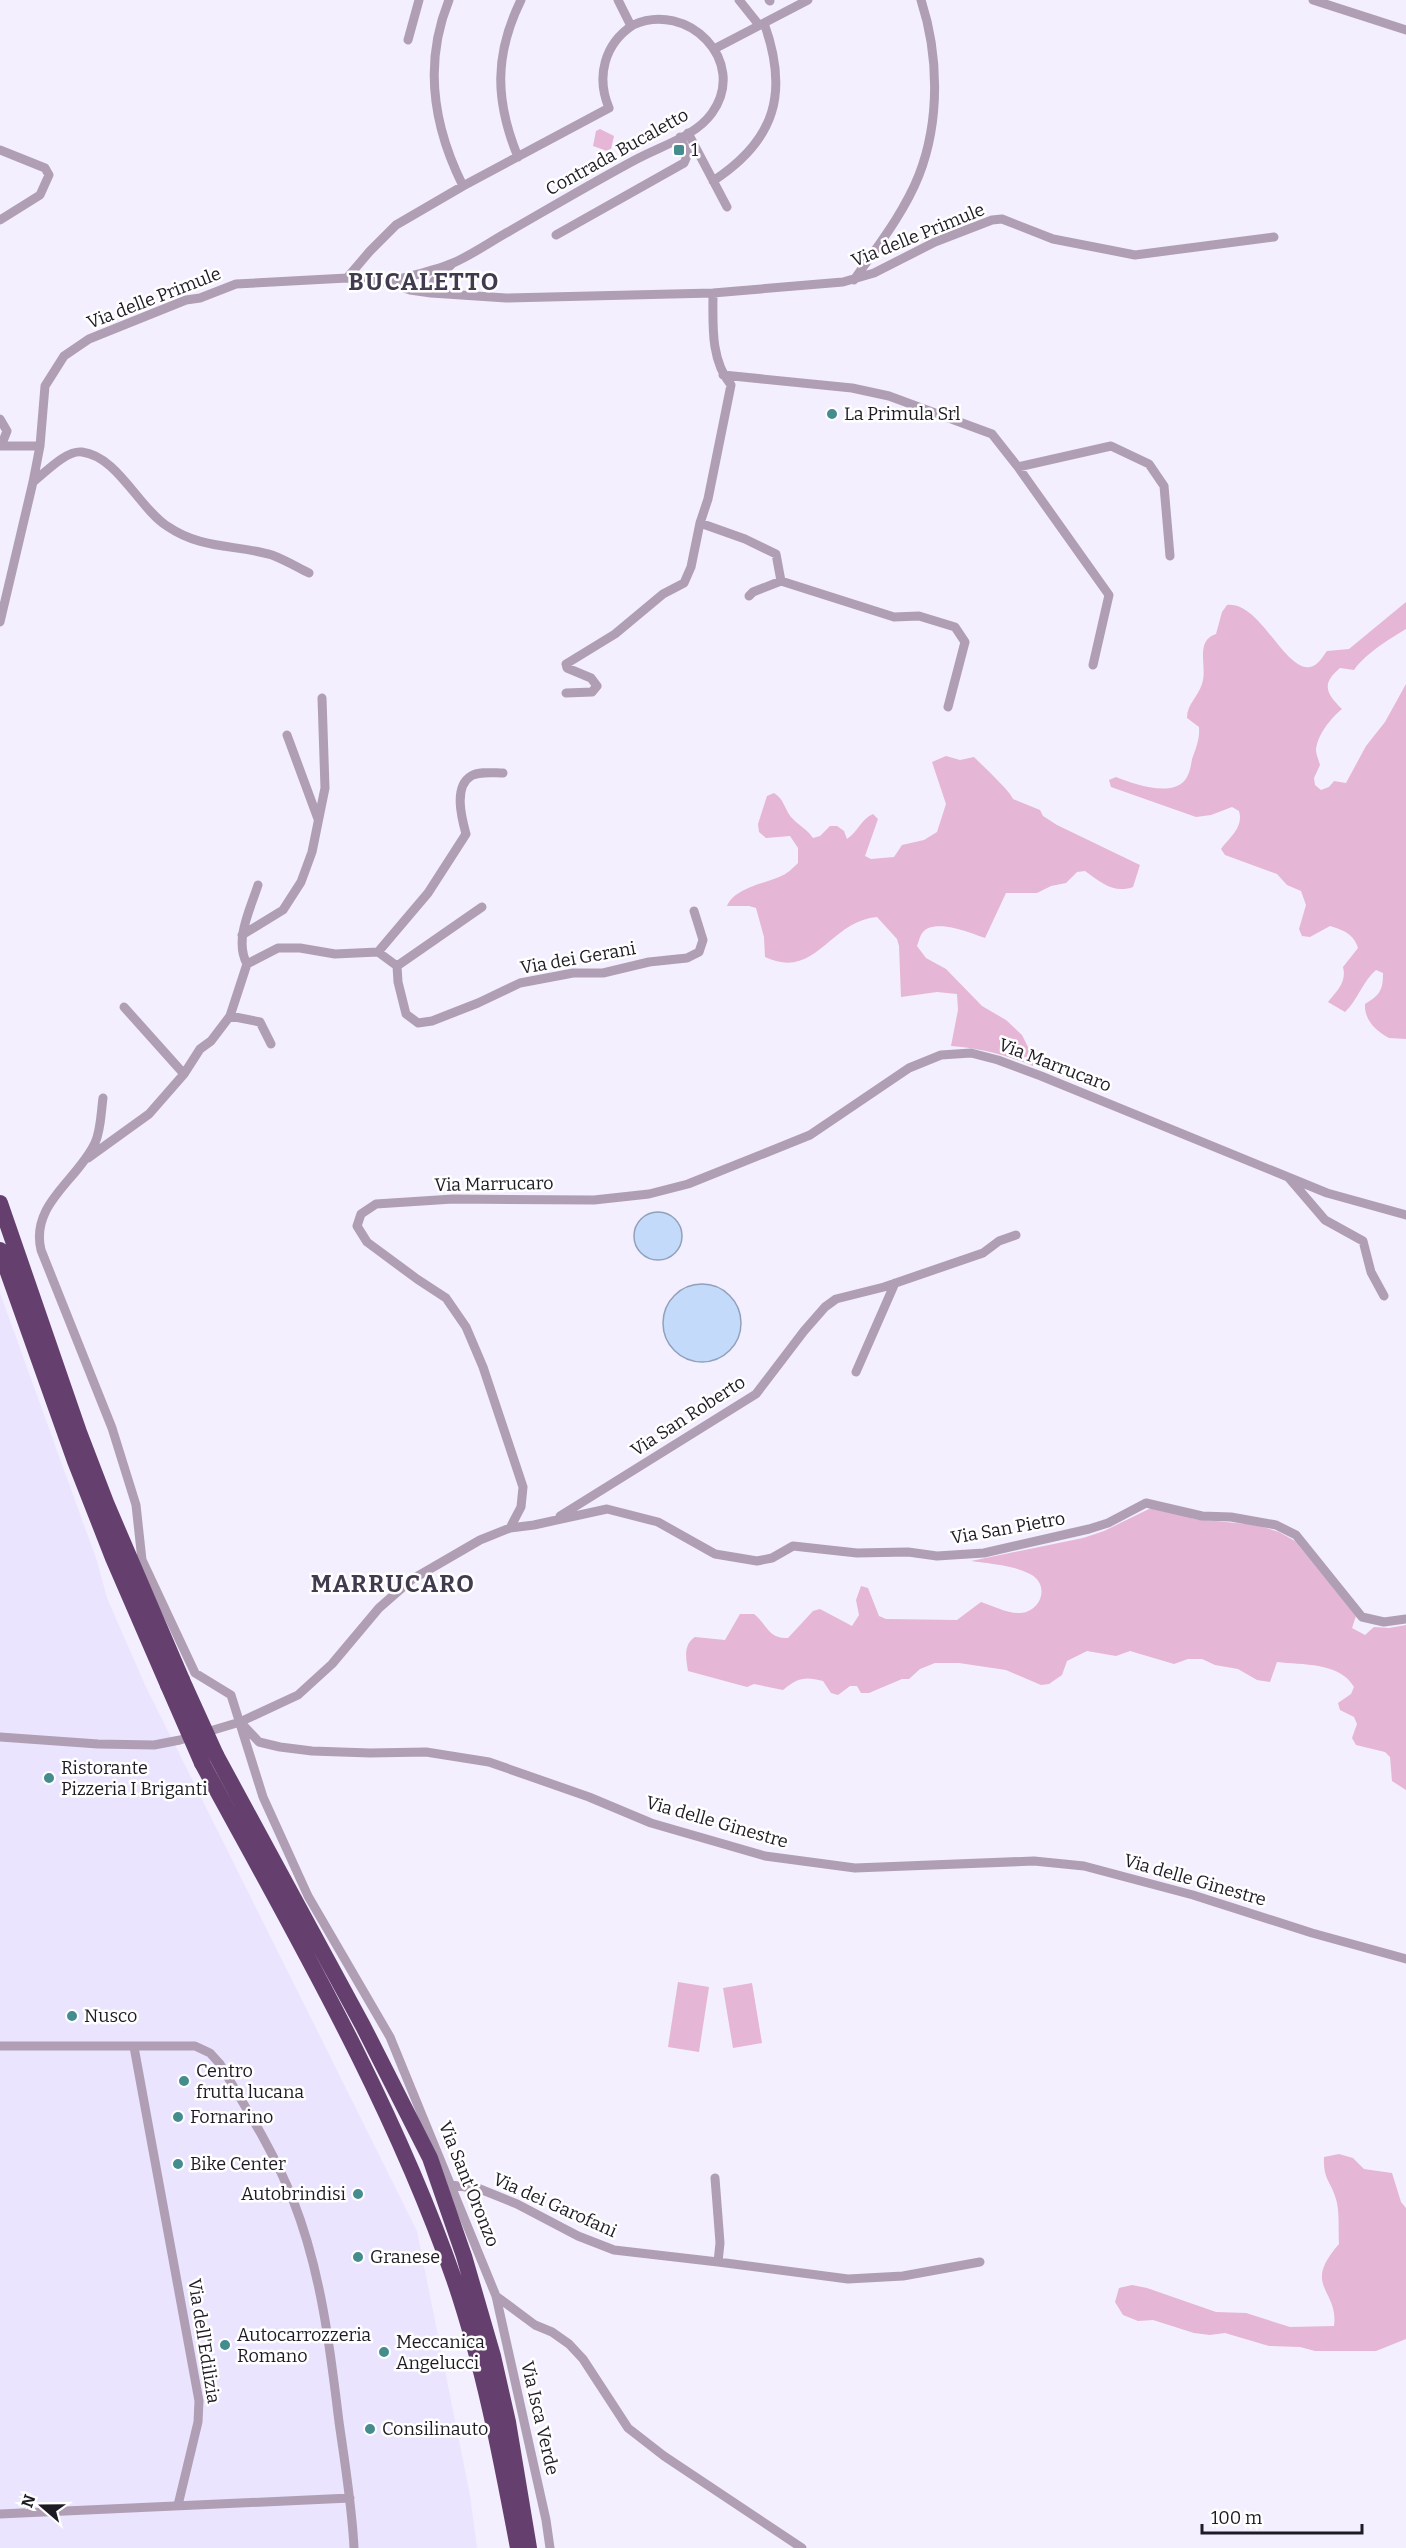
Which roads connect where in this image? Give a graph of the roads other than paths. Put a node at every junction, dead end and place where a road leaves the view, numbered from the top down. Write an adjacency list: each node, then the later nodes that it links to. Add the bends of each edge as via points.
1 (419, 0): 12 (street)
2 (449, 0): 18 (street, via 439,29 432,76 448,153)
3 (521, 0): 16 (street, via 505,42 499,81 504,119)
4 (618, 0): 10 (street)
5 (739, 0): 9 (street)
6 (806, 0): 9 (street)
7 (921, 0): 25 (street, via 926,16 934,119 918,176 895,220)
8 (1313, 0): 11 (street)
9 (762, 24): 13 (street); 17 (street, via 775,59 777,93 770,118 750,152)
10 (632, 26): 13 (street, via 649,18 679,20 705,34); 16 (street, via 618,38 606,57 602,87 609,108)
11 (1406, 30)
12 (408, 40)
13 (716, 48): 14 (street, Contrada Bucaletto, via 723,73 722,94 708,118)
14 (684, 135): 17 (street); 21 (street, via 688,154 684,163); 23 (street, Contrada Bucaletto)
15 (0, 150): 20 (street, via 45,168 49,175 40,195)
16 (518, 157): 18 (street)
17 (713, 181): 19 (street)
18 (463, 186): 24 (street, via 396,225)
19 (727, 207)
20 (0, 220)
21 (556, 235)
22 (1274, 237): 25 (street, Via delle Primule, via 1135,255 1053,239 1002,219 992,220)
23 (453, 263): 26 (street); 27 (street, via 434,281)
24 (347, 278): 26 (street, Via delle Primule); 32 (street, Via delle Primule, via 236,284 89,339 64,356 45,386)
25 (854, 280): 28 (street, Via delle Primule)
26 (386, 282): 27 (street, Via delle Primule)
27 (431, 293): 28 (street, Via delle Primule, via 506,298)
28 (713, 293): 29 (street, via 714,340)
29 (723, 375): 33 (street, via 852,388 889,396 992,434); 35 (street, via 731,385)
30 (0, 419): 31 (street, via 7,431)
31 (1, 446): 32 (street)
32 (40, 446): 34 (street, Via delle Primule)
33 (1018, 467): 36 (street, via 1111,446 1149,464 1164,486); 41 (street, via 1109,595)
34 (33, 482): 37 (street, via 69,454 93,454 166,526 214,546 269,555); 40 (street, Via delle Primule)
35 (700, 523): 38 (street, via 776,554); 42 (street, via 684,583 566,664 567,668 591,678 597,686 592,692)
36 (1170, 556)
37 (309, 573)
38 (782, 581): 39 (street); 44 (street, via 894,617 919,616 955,627 965,642)
39 (749, 597)
40 (0, 622)
41 (1093, 665)
42 (566, 693)
43 (322, 698): 47 (street, via 325,788)
44 (948, 707)
45 (287, 735): 47 (street)
46 (503, 773): 52 (street, via 470,776 463,785 460,800 466,834 428,894)
47 (318, 819): 51 (street, via 301,882 283,910)
48 (258, 885): 51 (street)
49 (482, 907): 54 (street)
50 (694, 910): 54 (street, Via dei Gerani, via 703,940 699,952 687,958 520,983 432,1021 418,1023 406,1014)
51 (242, 935): 53 (street, via 241,953)
52 (378, 952): 53 (street, via 335,954 278,948); 54 (street)
53 (247, 964): 56 (street)
54 (397, 966)
55 (124, 1007): 58 (street)
56 (230, 1016): 57 (street, via 260,1022); 58 (street)
57 (271, 1044)
58 (183, 1074): 60 (street, via 149,1114)
59 (103, 1098): 60 (street, via 96,1141)
60 (84, 1161): 73 (street, Via Sant'Oronzo, via 41,1220 37,1235 41,1250 112,1428 136,1505 142,1560 195,1673 231,1695)
61 (1287, 1177): 63 (street, Via Marrucaro, via 1327,1193); 67 (street, Via Marrucaro, via 1325,1220 1363,1241 1371,1272); 70 (street, Via Marrucaro, via 998,1060 957,1053 941,1054 909,1068 796,1141 688,1184 649,1194 594,1200 453,1199 376,1204 361,1214 357,1226 367,1242 446,1298 466,1327 483,1367 524,1487 521,1507)
62 (0, 1203): 72 (highway, via 79,1431)
63 (1406, 1215)
64 (1016, 1235): 66 (street, Via San Roberto, via 983,1253)
65 (0, 1250): 72 (highway, via 113,1558)
66 (896, 1283): 68 (street); 69 (street, Via San Roberto, via 836,1299 811,1323 756,1394)
67 (1384, 1296)
68 (856, 1372)
69 (552, 1521): 70 (street, Via San Pietro); 71 (street, Via San Pietro, via 607,1509 658,1522 715,1554 757,1561 793,1546 937,1556 984,1553 1089,1529 1146,1503 1202,1516 1276,1525 1296,1535 1362,1617 1384,1622)
70 (510, 1528): 73 (street, via 480,1540 411,1580 379,1608 332,1664 298,1695)
71 (1406, 1619)
72 (175, 1682): 75 (highway, bridge)
73 (240, 1722): 74 (street, via 154,1745); 76 (street, Via delle Ginestre, via 259,1742 280,1747 426,1752 489,1762 651,1823 765,1856 855,1868 1034,1861 1084,1866); 80 (street, Via Sant'Oronzo, via 274,1823 308,1896 390,2037)
74 (0, 1737)
75 (209, 1759): 88 (highway, via 368,2073 432,2221 480,2371); 89 (highway, via 363,2026 430,2158 493,2356)
76 (1406, 1959)
77 (0, 2046): 78 (street)
78 (134, 2047): 84 (street, via 205,2049 216,2058 266,2142 293,2200 315,2271 327,2324); 85 (street, Via dell'Edilizia, via 200,2401)
79 (715, 2178): 81 (street)
80 (451, 2185): 81 (street, Via dei Garofani, via 480,2189 508,2200 614,2250); 83 (street, Via Sant'Oronzo)
81 (718, 2262): 82 (street, Via dei Garofani, via 848,2279 903,2276)
82 (980, 2262)
83 (496, 2296): 90 (street, Via Isca Verde); 91 (street, via 568,2344 583,2359 628,2428)
84 (350, 2498): 85 (street); 87 (street)
85 (178, 2505): 86 (street)
86 (0, 2514)
87 (354, 2548)
88 (518, 2548)
89 (529, 2548)
90 (550, 2548)
91 (802, 2548)

